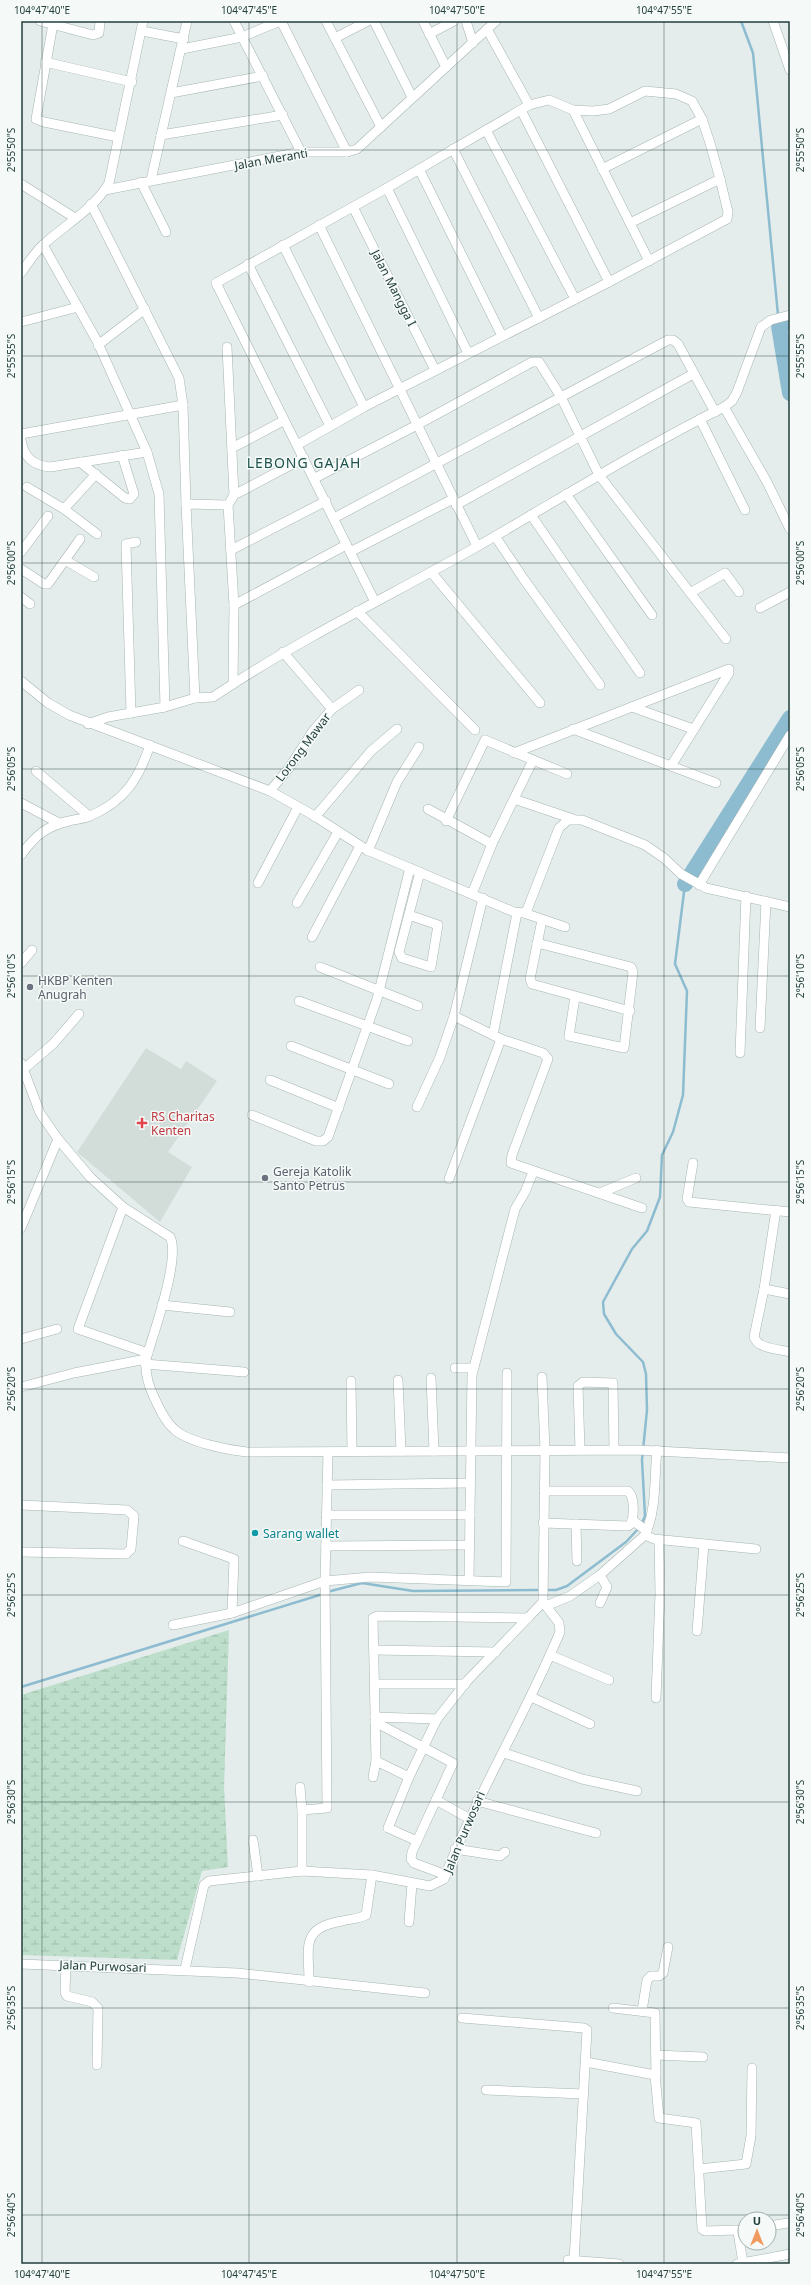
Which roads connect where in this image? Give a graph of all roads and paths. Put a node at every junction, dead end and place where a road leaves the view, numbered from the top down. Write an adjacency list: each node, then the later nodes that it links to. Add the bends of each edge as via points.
1 (40, 21): 15 (street)
2 (100, 21): 15 (street, via 99,33 93,35)
3 (143, 21): 17 (street)
4 (187, 21): 22 (street)
5 (234, 21): 19 (street)
6 (281, 21): 19 (street); 40 (street)
7 (326, 21): 20 (street)
8 (368, 21): 20 (street)
9 (374, 21): 29 (street)
10 (423, 21): 18 (street)
11 (454, 21): 18 (street)
12 (466, 21): 21 (street)
13 (496, 21): 16 (street, Jalan Meranti)
14 (773, 21): 25 (street)
15 (53, 24): 23 (street)
16 (487, 28): 21 (street, Jalan Meranti); 30 (street)
17 (142, 31): 22 (street); 27 (street)
18 (429, 34): 24 (street)
19 (242, 37): 22 (street); 26 (street)
20 (335, 38): 34 (street)
21 (473, 43): 24 (street, Jalan Meranti)
22 (183, 44): 28 (street)
23 (45, 62): 27 (street); 37 (street, via 36,110 37,120)
24 (446, 67): 29 (street, Jalan Meranti)
25 (790, 70)
26 (263, 76): 28 (street); 32 (street)
27 (132, 82): 37 (street)
28 (172, 93): 36 (street)
29 (412, 97): 34 (street, Jalan Meranti)
30 (525, 107): 31 (street, via 549,100); 35 (street); 60 (street)
31 (573, 110): 33 (street, via 609,109 645,90 660,91 692,101); 42 (street)
32 (283, 115): 36 (street); 39 (street)
33 (702, 119): 42 (street); 43 (street)
34 (381, 127): 40 (street, Jalan Meranti, via 360,147)
35 (486, 130): 38 (street); 61 (street)
36 (161, 135): 44 (street)
37 (118, 137): 48 (street, via 112,175)
38 (453, 149): 41 (street); 65 (street)
39 (301, 152): 40 (street, Jalan Meranti); 44 (street, Jalan Meranti)
40 (347, 152)
41 (419, 169): 47 (street); 67 (street)
42 (602, 169): 52 (street)
43 (720, 179): 52 (street); 57 (street, via 728,212 725,221)
44 (151, 180): 45 (street, Jalan Meranti)
45 (141, 182): 48 (street, Jalan Meranti); 54 (street)
46 (21, 184): 51 (street)
47 (387, 188): 50 (street); 70 (street)
48 (105, 190): 49 (street)
49 (91, 204): 51 (street); 63 (street)
50 (353, 207): 53 (street); 71 (street, Jalan Mangga I)
51 (75, 218): 56 (street)
52 (630, 223): 57 (street)
53 (319, 225): 55 (street); 73 (street)
54 (166, 232)
55 (283, 244): 58 (street); 76 (street)
56 (43, 245): 59 (street); 62 (street)
57 (650, 261): 60 (street)
58 (248, 264): 81 (street, via 216,281 216,284); 83 (street)
59 (21, 273)
60 (609, 282): 61 (street)
61 (575, 299): 65 (street)
62 (78, 307): 66 (street); 68 (street)
63 (146, 310): 68 (street); 75 (street, via 174,367)
64 (789, 316): 77 (street, via 771,320 761,327 737,392 732,401)
65 (539, 318): 67 (street)
66 (21, 322)
67 (502, 336): 70 (street)
68 (98, 345): 79 (street)
69 (227, 347): 88 (street)
70 (468, 353): 71 (street)
71 (435, 370): 73 (street)
72 (693, 374): 74 (street, via 677,343 669,339); 78 (street); 85 (street)
73 (400, 388): 76 (street); 82 (street)
74 (560, 397): 82 (street, via 542,364 534,361); 85 (street); 93 (street)
75 (183, 405): 79 (street); 102 (street)
76 (364, 407): 83 (street)
77 (724, 407): 78 (street); 109 (street, via 767,482)
78 (715, 412): 80 (street)
79 (129, 415): 84 (street); 89 (street)
80 (700, 419): 95 (street); 105 (street)
81 (283, 421): 87 (street); 88 (street)
82 (417, 425): 93 (street); 96 (street)
83 (330, 426): 87 (street)
84 (21, 434)
85 (580, 436): 95 (street); 101 (street)
86 (21, 440): 92 (street, via 27,457 41,465 58,467)
87 (298, 445): 91 (street)
88 (232, 448): 99 (street)
89 (146, 452): 90 (street); 141 (street, via 160,501 159,546)
90 (122, 456): 92 (street); 94 (street, via 134,494 132,499 125,498)
91 (304, 458): 96 (street); 99 (street)
92 (80, 462): 94 (street)
93 (436, 464): 101 (street); 108 (street)
94 (96, 474): 104 (street)
95 (599, 475): 98 (street); 124 (street)
96 (314, 478): 100 (street)
97 (27, 487): 104 (street)
98 (566, 494): 106 (street); 131 (street)
99 (234, 495): 103 (street)
100 (326, 501): 108 (street); 116 (street)
101 (454, 502): 114 (street); 115 (street)
102 (186, 504): 103 (street); 139 (street)
103 (228, 504): 116 (street)
104 (64, 509): 110 (street)
105 (745, 510)
106 (531, 515): 111 (street); 134 (street)
107 (48, 516): 117 (street)
108 (334, 518): 115 (street)
109 (790, 529)
110 (97, 534)
111 (495, 536): 114 (street); 137 (street)
112 (80, 539): 118 (street)
113 (136, 542): 144 (street, via 126,544)
114 (477, 546): 120 (street)
115 (348, 548): 126 (street); 128 (street)
116 (231, 550): 128 (street)
117 (21, 552)
118 (65, 560): 119 (street, via 46,584); 121 (street)
119 (21, 569)
120 (430, 572): 126 (street); 140 (street)
121 (94, 577)
122 (738, 592): 124 (street, via 725,573)
123 (790, 592): 129 (street)
124 (690, 593): 132 (street)
125 (21, 597): 127 (street)
126 (375, 602): 130 (street)
127 (30, 604)
128 (234, 605): 136 (street)
129 (760, 608)
130 (357, 611): 133 (street); 148 (street)
131 (652, 615)
132 (726, 639)
133 (283, 652): 136 (street); 143 (street)
134 (640, 672)
135 (21, 681): 145 (street, via 57,708)
136 (233, 684): 139 (street, via 215,696)
137 (600, 685)
138 (359, 690): 143 (street, Lorong Mawar)
139 (195, 698): 141 (street)
140 (540, 703)
141 (165, 707): 144 (street)
142 (632, 707): 147 (street); 147 (street, via 729,669 730,672); 149 (street)
143 (332, 709): 159 (street, Lorong Mawar)
144 (131, 713): 145 (street)
145 (88, 724): 151 (street)
146 (398, 729): 165 (street, via 365,757)
147 (693, 729): 155 (street)
148 (475, 730)
149 (573, 730): 153 (street); 155 (street)
150 (790, 735): 177 (street)
151 (150, 745): 159 (street); 164 (street, via 141,771 133,784 111,804)
152 (418, 747): 172 (street, via 397,782)
153 (514, 753): 154 (street); 167 (street, via 485,740)
154 (534, 760): 157 (street); 160 (street)
155 (671, 766): 158 (street)
156 (36, 771): 164 (street)
157 (567, 774)
158 (716, 783)
159 (270, 791): 162 (street)
160 (514, 799): 166 (street); 171 (street)
161 (21, 803): 168 (street)
162 (298, 807): 165 (street); 176 (street)
163 (428, 809): 167 (street)
164 (89, 816): 168 (street)
165 (315, 817): 169 (street)
166 (573, 819): 177 (street, via 582,820 640,843 664,858 681,874); 184 (street, via 559,828 527,910)
167 (446, 821): 171 (street)
168 (59, 823): 170 (street)
169 (338, 832): 172 (street); 182 (street)
170 (25, 841): 173 (street)
171 (492, 844): 178 (street)
172 (364, 849): 174 (street); 188 (street)
173 (21, 855)
174 (410, 868): 175 (street); 193 (street)
175 (420, 872): 178 (street); 185 (street)
176 (258, 883)
177 (699, 884): 179 (street, via 716,891)
178 (472, 894): 180 (street)
179 (746, 896): 181 (street); 205 (street)
180 (483, 898): 184 (street); 199 (street)
181 (766, 901): 183 (street); 201 (street)
182 (297, 903)
183 (790, 907)
184 (520, 913): 186 (street); 202 (street)
185 (409, 915): 185 (street, via 439,926 431,967 402,958 399,954)
186 (542, 920): 187 (street); 189 (street)
187 (565, 927)
188 (312, 937)
189 (537, 943): 194 (street, via 530,982); 197 (street, via 631,967 633,972)
190 (32, 950): 191 (street)
191 (21, 963)
192 (320, 967): 193 (street)
193 (379, 989): 196 (street); 200 (street)
194 (575, 997): 197 (street); 197 (street, via 568,1035 582,1040 624,1048)
195 (299, 1001): 200 (street)
196 (418, 1006)
197 (630, 1011)
198 (79, 1014): 206 (street, via 53,1044)
199 (454, 1016): 202 (street); 210 (street, via 440,1057)
200 (367, 1027): 203 (street); 207 (street)
201 (760, 1028)
202 (497, 1037): 215 (street, via 543,1053 548,1059 510,1159 514,1164); 217 (street)
203 (408, 1041)
204 (291, 1046): 207 (street)
205 (740, 1053)
206 (23, 1066): 213 (street, via 36,1106)
207 (352, 1070): 209 (street); 211 (street)
208 (270, 1080): 211 (street)
209 (389, 1084)
210 (417, 1107)
211 (339, 1108): 212 (street, via 328,1137 323,1141)
212 (252, 1115)
213 (58, 1139): 219 (street, via 90,1177); 223 (street)
214 (693, 1163): 221 (street, via 687,1199 689,1202)
215 (533, 1172): 218 (street); 233 (street, via 516,1206)
216 (636, 1178): 218 (street)
217 (449, 1180)
218 (600, 1193): 220 (street)
219 (123, 1207): 226 (street, via 170,1236 173,1242 174,1252); 231 (street, via 78,1330)
220 (642, 1208)
221 (776, 1210): 222 (street); 224 (street)
222 (790, 1212)
223 (21, 1228)
224 (764, 1289): 225 (street); 230 (street, via 754,1334 755,1340 760,1345)
225 (790, 1294)
226 (162, 1305): 227 (street); 231 (street)
227 (230, 1312)
228 (57, 1329): 229 (street)
229 (21, 1339)
230 (790, 1352)
231 (146, 1359): 234 (street); 240 (street); 250 (street, via 148,1381 159,1407 169,1424 185,1436 239,1451)
232 (455, 1368): 233 (street)
233 (473, 1368): 248 (street)
234 (244, 1372)
235 (507, 1373): 249 (street)
236 (542, 1377): 242 (street)
237 (431, 1378): 247 (street)
238 (398, 1380): 246 (street)
239 (350, 1381): 245 (street)
240 (21, 1386)
241 (614, 1449): 243 (street); 243 (street, via 612,1382 579,1383); 244 (street)
242 (544, 1450): 243 (street); 249 (street); 254 (street)
243 (580, 1450)
244 (656, 1450): 251 (street); 260 (street, via 653,1506)
245 (352, 1451): 246 (street); 250 (street)
246 (401, 1451): 247 (street)
247 (434, 1451): 248 (street)
248 (471, 1451): 249 (street); 252 (street)
249 (507, 1451): 270 (street, via 506,1582)
250 (328, 1452): 253 (street)
251 (790, 1458)
252 (469, 1483): 253 (street); 256 (street)
253 (327, 1485): 257 (street)
254 (544, 1492): 258 (street); 260 (street, via 628,1492 632,1496)
255 (21, 1505): 267 (street, via 127,1510 134,1516 131,1549 126,1554)
256 (470, 1514): 257 (street); 265 (street)
257 (326, 1515): 264 (street)
258 (543, 1523): 259 (street); 272 (street)
259 (576, 1524): 260 (street); 268 (street)
260 (641, 1527): 262 (street); 269 (street)
261 (182, 1540): 274 (street, via 234,1559)
262 (659, 1540): 263 (street); 285 (street, via 660,1594)
263 (704, 1544): 266 (street); 277 (street)
264 (326, 1546): 265 (street); 271 (street)
265 (470, 1546): 270 (street)
266 (756, 1549)
267 (21, 1552)
268 (576, 1561)
269 (600, 1575): 272 (street, via 570,1596); 273 (street, via 607,1587)
270 (469, 1580): 271 (street, via 370,1577)
271 (325, 1583): 274 (street); 300 (street, via 327,1808)
272 (544, 1601): 275 (street); 280 (street, Jalan Purwosari, via 559,1623 560,1632)
273 (600, 1602)
274 (232, 1612): 276 (street)
275 (528, 1618): 278 (street, via 375,1616); 279 (street)
276 (173, 1625)
277 (697, 1631)
278 (374, 1650): 279 (street); 282 (street)
279 (496, 1652): 283 (street)
280 (550, 1655): 281 (street); 284 (street, Jalan Purwosari)
281 (609, 1680)
282 (375, 1684): 283 (street); 286 (street)
283 (465, 1684): 287 (street)
284 (531, 1697): 288 (street); 290 (street, Jalan Purwosari)
285 (656, 1698)
286 (375, 1719): 287 (street); 289 (street); 292 (street)
287 (437, 1719): 289 (street)
288 (590, 1724)
289 (423, 1747): 293 (street); 295 (street)
290 (504, 1753): 297 (street, via 582,1779); 299 (street, Jalan Purwosari)
291 (457, 1754): 293 (street)
292 (376, 1761): 294 (street); 295 (street)
293 (453, 1763): 298 (street)
294 (373, 1777)
295 (409, 1777): 304 (street, via 388,1828)
296 (300, 1787): 300 (street)
297 (637, 1791)
298 (436, 1800): 301 (street); 304 (street)
299 (477, 1801): 301 (street, Jalan Purwosari); 302 (street)
300 (302, 1810): 307 (street)
301 (470, 1819): 305 (street, Jalan Purwosari)
302 (596, 1833)
303 (253, 1840): 310 (street)
304 (417, 1841): 309 (street, via 411,1859 414,1863)
305 (456, 1849): 306 (street, via 500,1856); 309 (street, Jalan Purwosari)
306 (505, 1852)
307 (302, 1871): 308 (street, Jalan Purwosari); 310 (street, Jalan Purwosari)
308 (372, 1875): 311 (street, Jalan Purwosari); 317 (street, via 366,1915 325,1924 310,1938)
309 (446, 1875): 311 (street, Jalan Purwosari, via 435,1885)
310 (258, 1876): 316 (street, Jalan Purwosari, via 206,1883)
311 (412, 1884): 312 (street)
312 (408, 1922)
313 (668, 1947): 320 (street, via 663,1973 659,1976 650,1976 647,1980)
314 (21, 1964): 315 (street, Jalan Purwosari)
315 (66, 1965): 316 (street, Jalan Purwosari); 325 (street, via 67,1996 92,2002 98,2008)
316 (185, 1969): 317 (street, Jalan Purwosari)
317 (309, 1982): 318 (street, Jalan Purwosari)
318 (425, 1993)
319 (613, 2008): 320 (street)
320 (642, 2011): 322 (street, via 655,2013)
321 (462, 2018): 324 (street, via 584,2028 587,2032)
322 (656, 2055): 323 (street); 327 (street)
323 (703, 2057)
324 (586, 2062): 327 (street); 329 (street)
325 (97, 2066)
326 (752, 2068): 330 (street, via 751,2136 746,2164)
327 (656, 2077): 330 (street, via 660,2118 696,2123)
328 (486, 2090): 329 (street)
329 (584, 2094): 337 (street, via 571,2260)
330 (699, 2169): 333 (street, via 702,2229)
331 (788, 2223): 332 (street)
332 (777, 2225)
333 (737, 2230)
334 (739, 2251): 338 (street)
335 (790, 2254): 336 (street)
336 (764, 2261): 338 (street)
337 (619, 2264)
338 (740, 2264)

